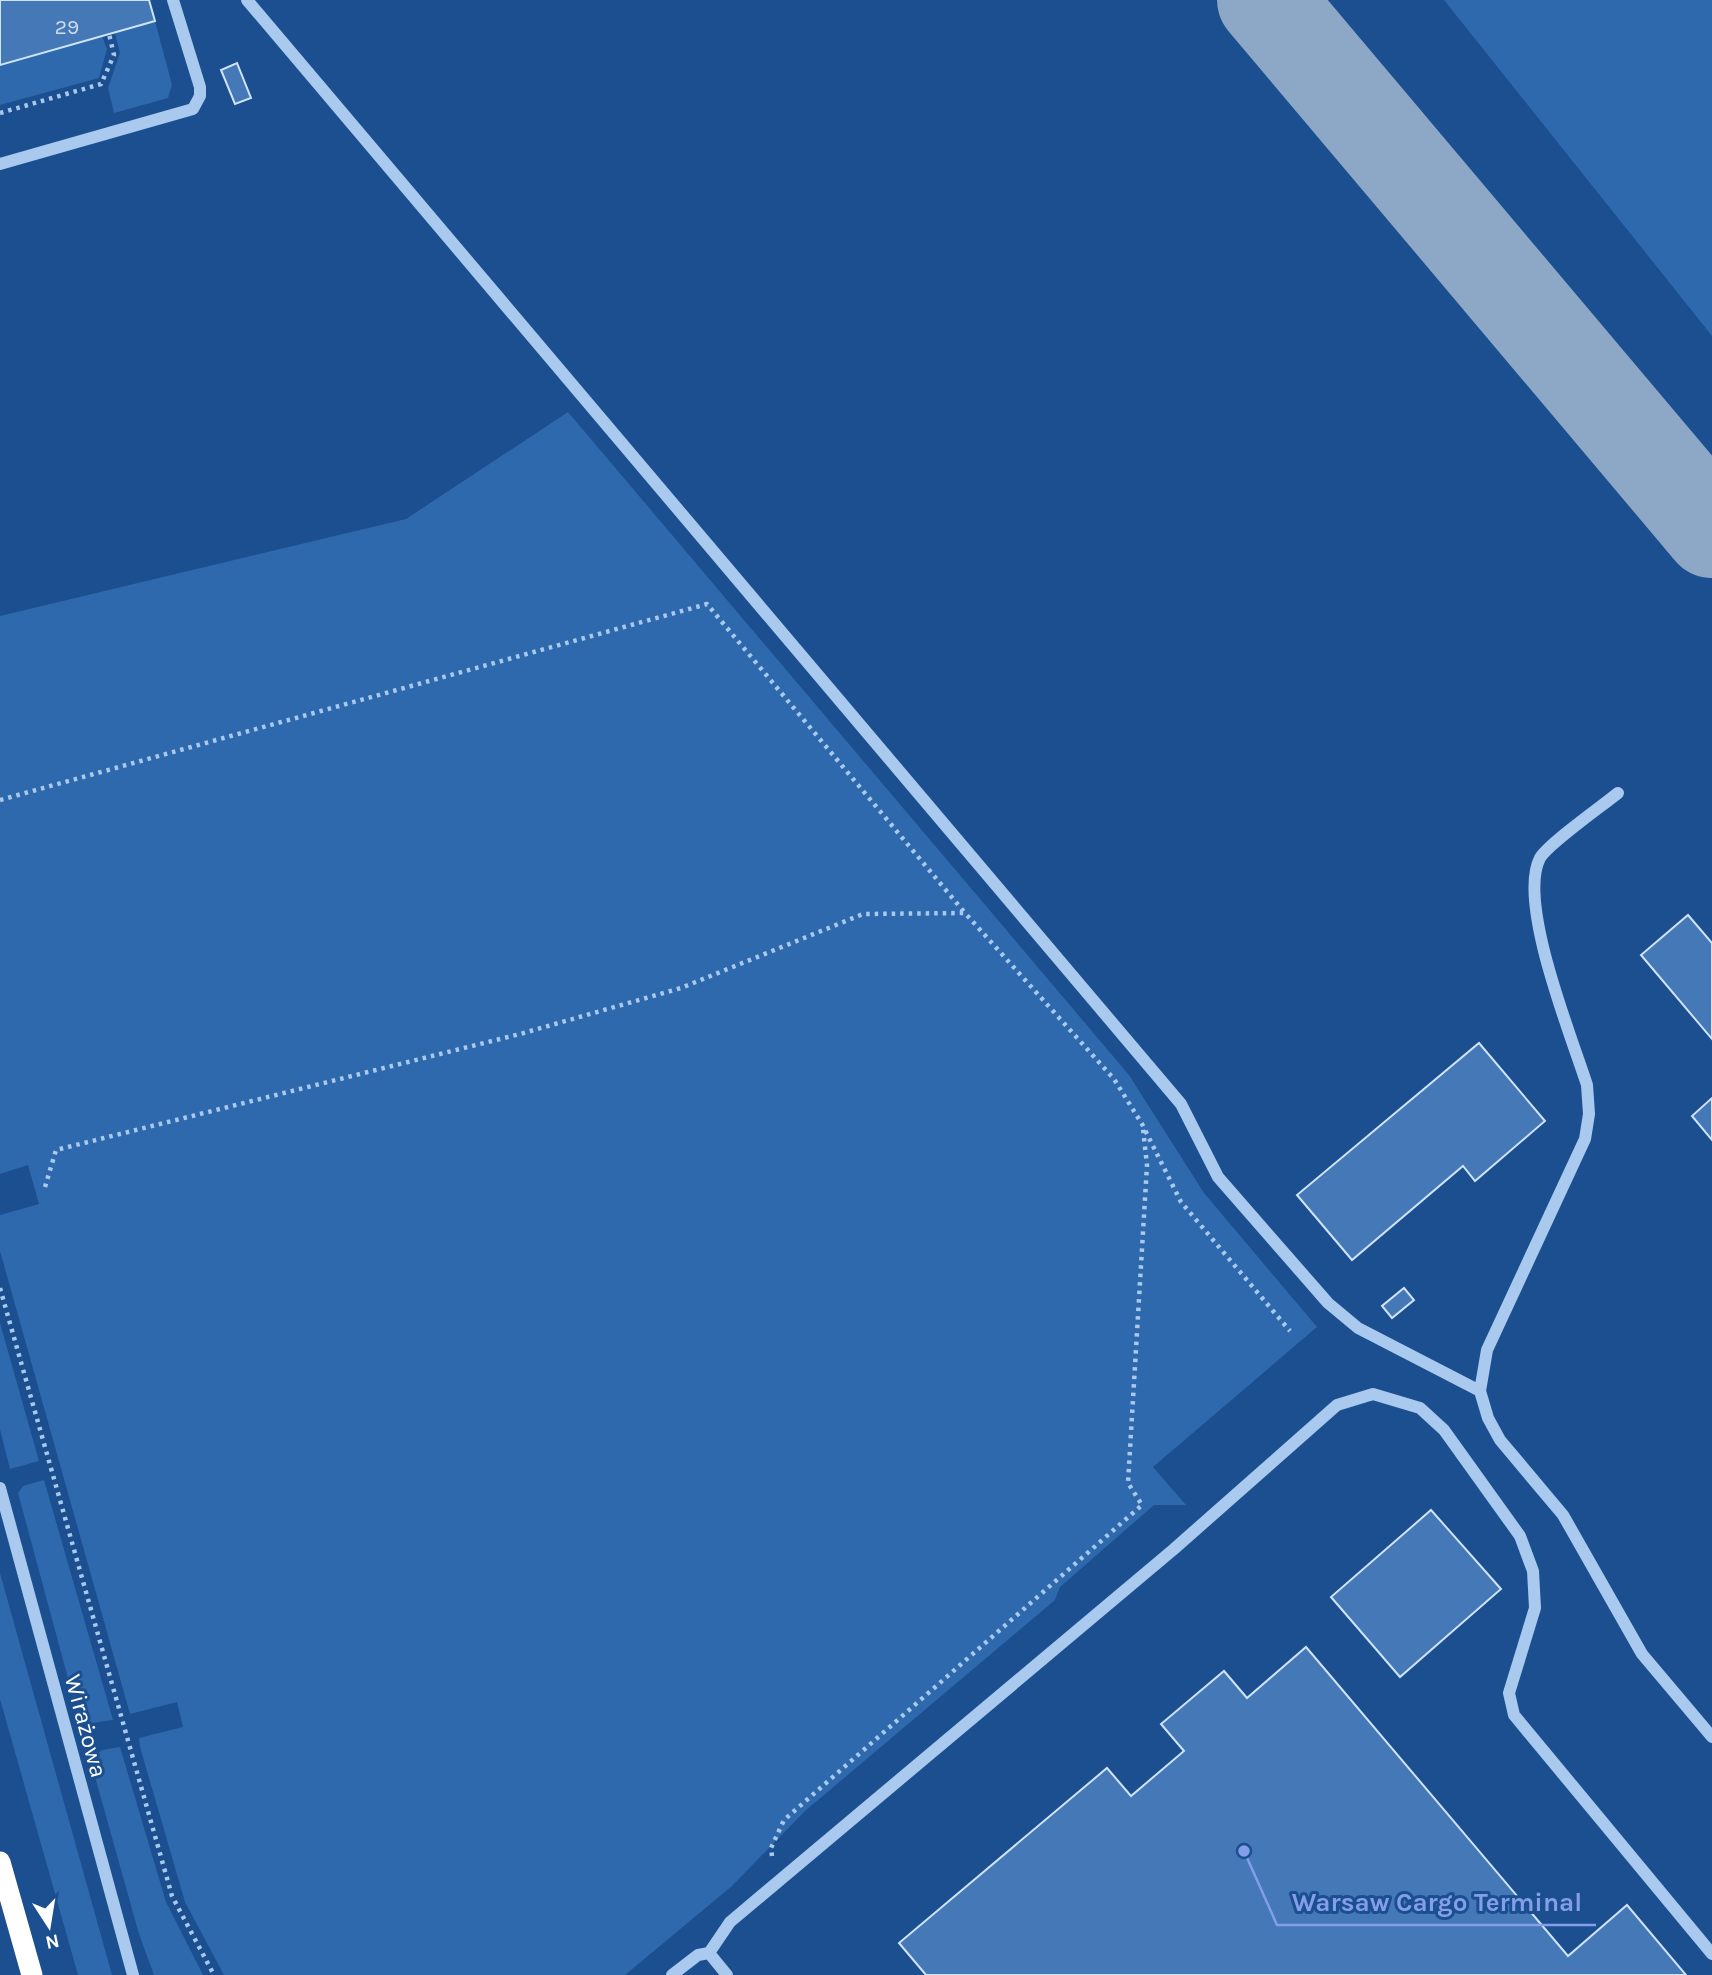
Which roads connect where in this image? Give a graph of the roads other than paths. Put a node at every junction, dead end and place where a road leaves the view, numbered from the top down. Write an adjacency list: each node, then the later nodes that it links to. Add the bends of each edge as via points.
1 (173, 0): 3 (street, via 200,88 193,109)
2 (247, 0): 5 (street, via 1181,1104 1218,1177 1303,1277 1358,1328)
3 (0, 164)
4 (1618, 793): 5 (street, via 1541,856 1532,883 1534,914 1587,1085 1589,1114 1586,1139 1487,1350)
5 (1480, 1391): 7 (street, via 1500,1440 1563,1515 1642,1654)
6 (0, 1488): 12 (street, Wirażowa)
7 (1712, 1737)
8 (0, 1862): 11 (highway)
9 (709, 1953): 10 (street, via 730,1922 1338,1405 1373,1394 1420,1408 1444,1430 1520,1536 1533,1571 1535,1608 1509,1693 1514,1715); 13 (street, via 698,1955); 14 (street)
10 (1712, 1954)
11 (32, 1975)
12 (133, 1975)
13 (672, 1975)
14 (727, 1975)

